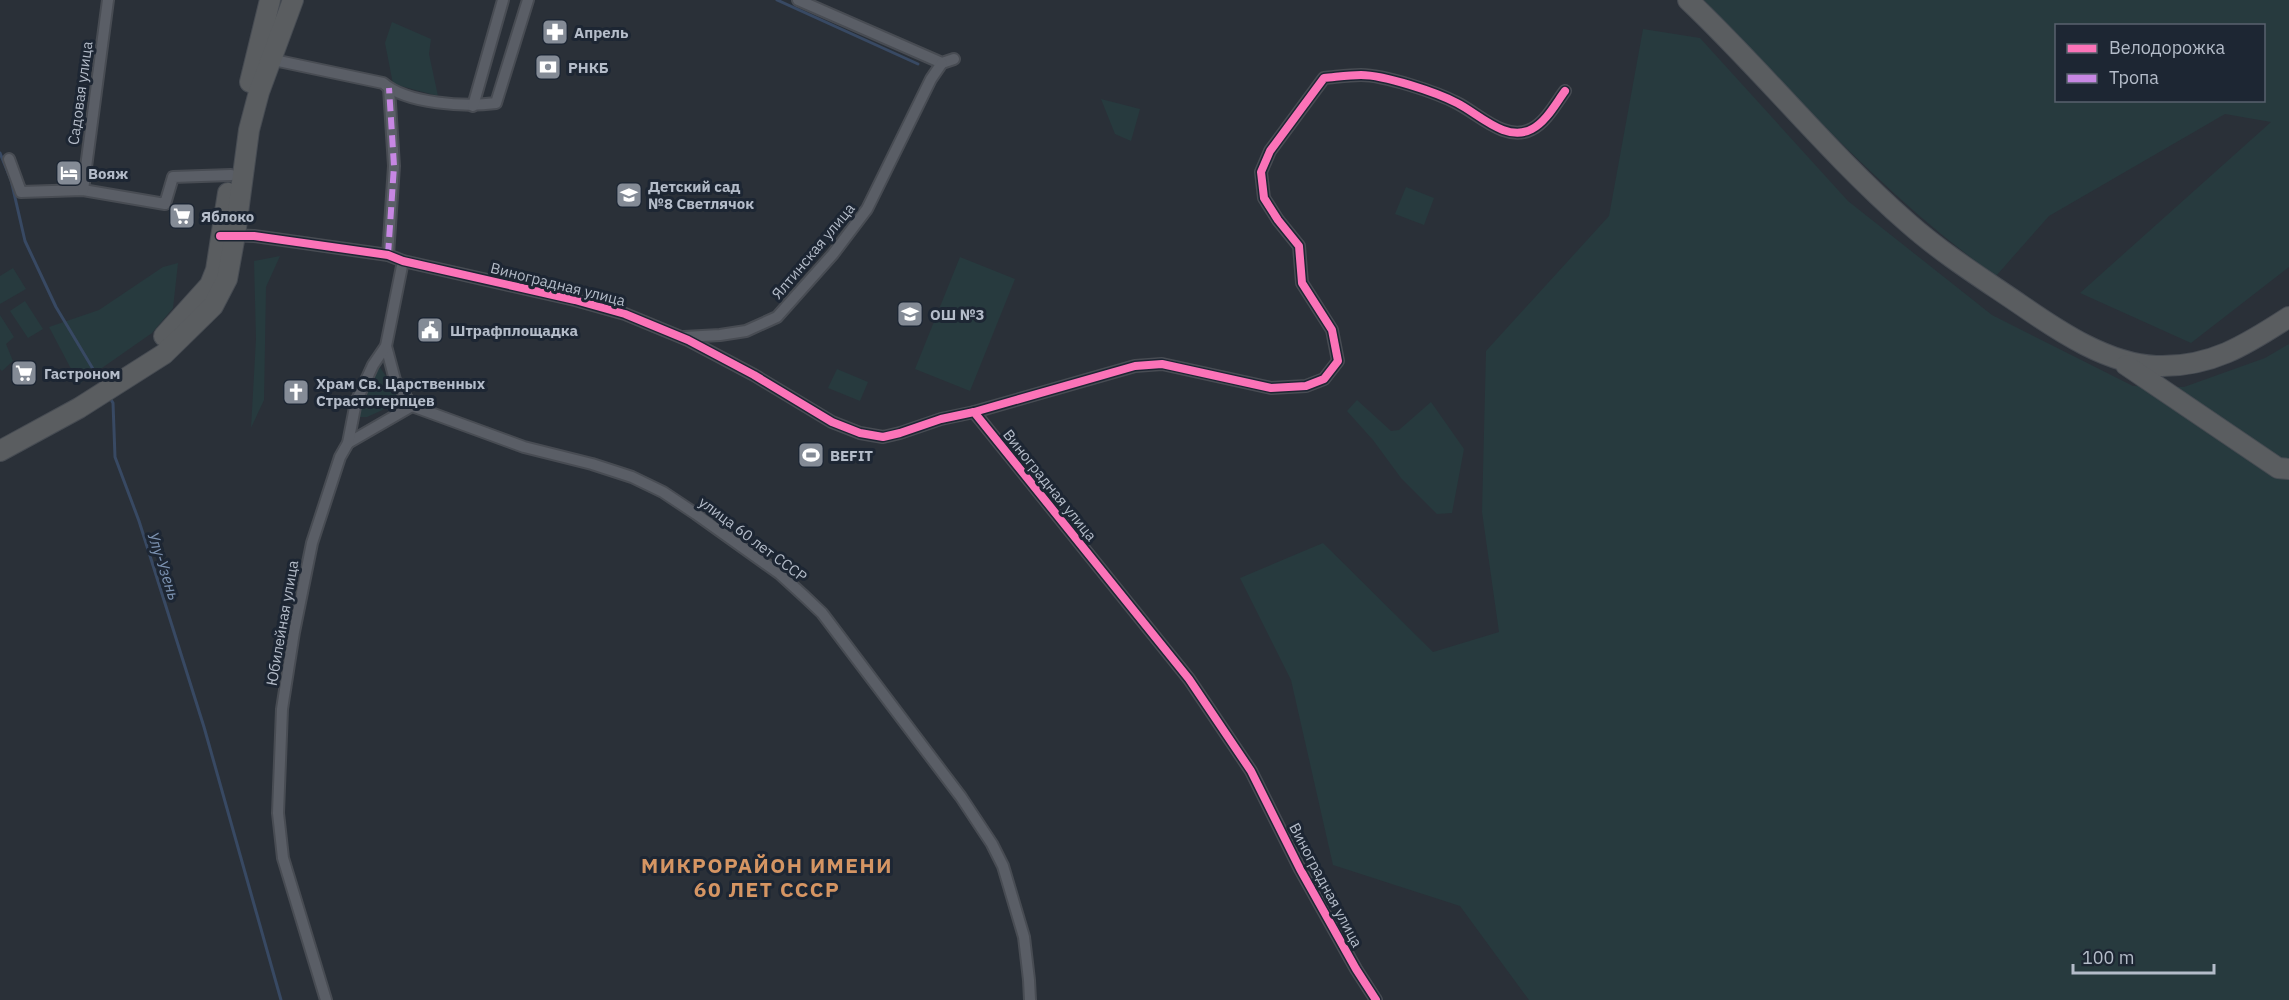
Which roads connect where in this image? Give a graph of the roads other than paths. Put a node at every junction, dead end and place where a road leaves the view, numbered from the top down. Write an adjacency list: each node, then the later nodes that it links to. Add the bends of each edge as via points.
1 (108, 0): 16 (street, Садовая улица)
2 (270, 0): 8 (highway)
3 (503, 0): 13 (street)
4 (528, 0): 13 (street, via 496,103)
5 (798, 0): 10 (street)
6 (1688, 0): 23 (highway, via 1908,224 2039,317)
7 (293, 1): 8 (highway)
8 (264, 58): 11 (street); 15 (highway); 17 (highway)
9 (954, 59): 10 (street)
10 (942, 63): 21 (street, Ялтинская улица, via 867,209 777,317 746,331)
11 (386, 86): 13 (street, via 397,93); 18 (street, via 394,166)
12 (1564, 91): 26 (street, via 1532,129 1510,132 1458,103 1407,86 1362,75 1324,78 1270,151 1260,172 1264,198 1299,246 1302,283 1332,330 1338,361 1324,379 1306,386 1271,388 1162,364 1135,366)
13 (473, 106)
14 (9, 159): 16 (street, via 21,192)
15 (231, 175): 16 (street, via 173,177 165,204); 17 (highway)
16 (83, 190)
17 (228, 236): 18 (street, Виноградная улица, via 254,236); 24 (highway, via 227,279 213,306 164,354)
18 (388, 255): 19 (street, Виноградная улица)
19 (403, 261): 21 (street, Виноградная улица, via 626,314); 22 (street, Юбилейная улица)
20 (2289, 316): 23 (highway, via 2226,355 2208,361 2156,366)
21 (679, 337): 26 (street, Виноградная улица, via 754,375 832,422 860,433 892,435)
22 (386, 346): 25 (street, via 395,380); 28 (street, Юбилейная улица, via 356,402)
23 (2114, 357): 30 (highway, via 2278,468)
24 (92, 394): 27 (highway); 29 (highway, via 36,433)
25 (412, 406): 28 (street); 32 (street, улица 60 лет СССР, via 524,447 632,477 663,492 780,574 822,613 992,844 1003,866 1024,937)
26 (974, 412): 33 (street, Виноградная улица, via 1189,679 1251,771 1300,869)
27 (0, 440)
28 (348, 442): 31 (street, Юбилейная улица, via 312,543 282,710 278,813 283,858)
29 (0, 451)
30 (2289, 468)
31 (326, 1000)
32 (1029, 1000)
33 (1376, 1000)

